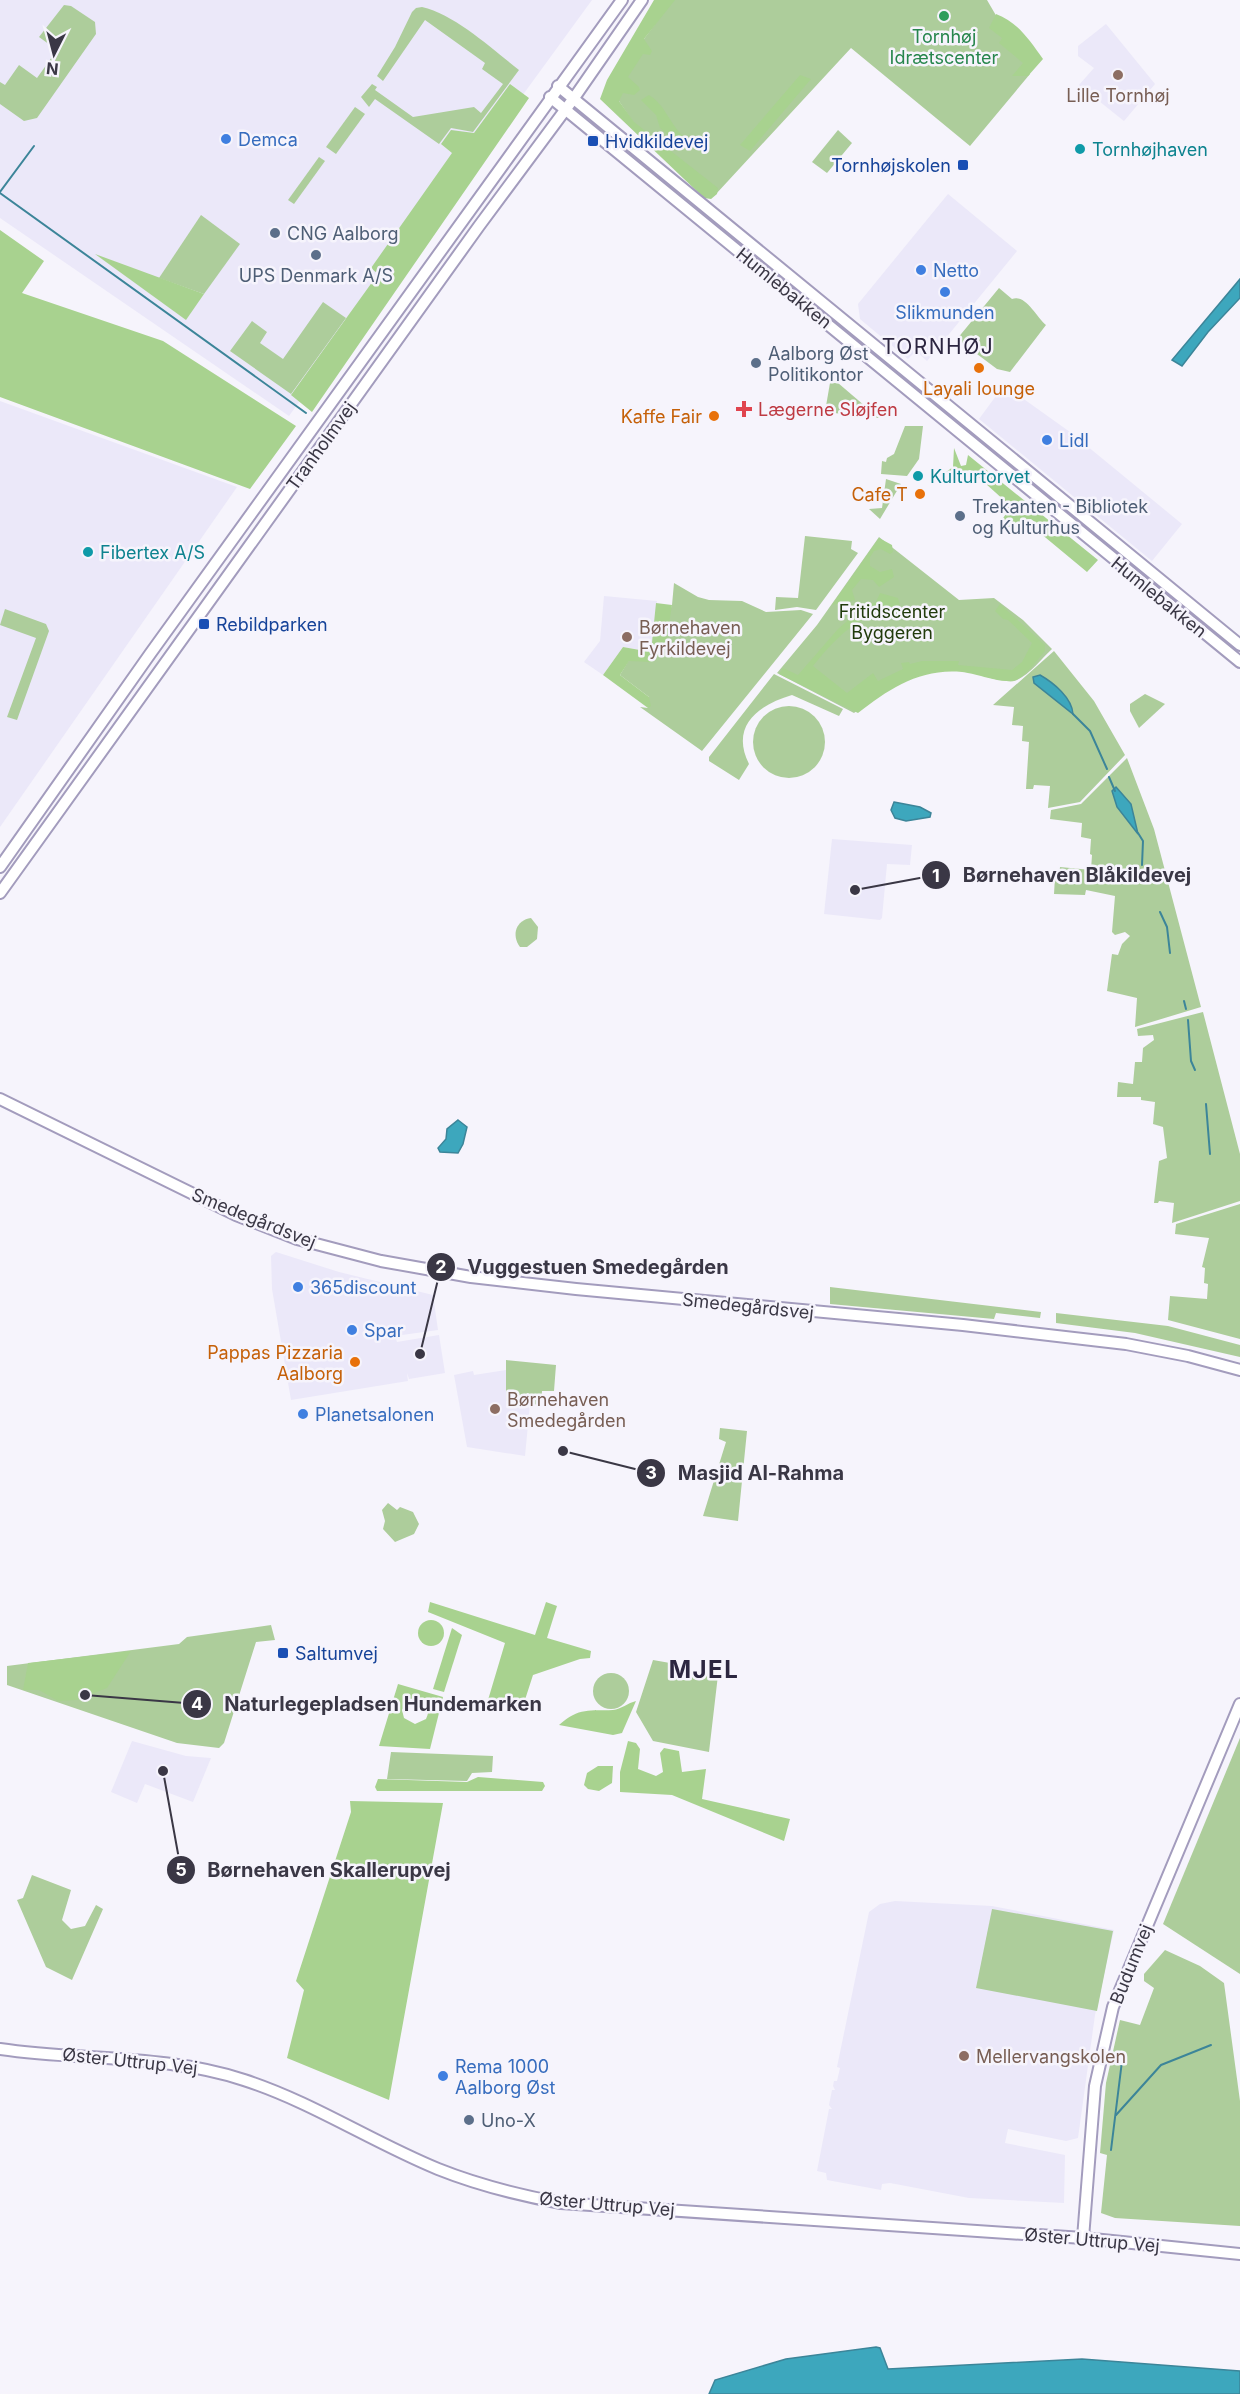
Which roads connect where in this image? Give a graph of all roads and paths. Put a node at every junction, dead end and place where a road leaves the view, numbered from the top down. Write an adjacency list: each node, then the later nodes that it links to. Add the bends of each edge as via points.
1 (622, 0): 3 (street, Tranholmvej)
2 (642, 0): 5 (street, Tranholmvej)
3 (558, 86): 4 (street, Tranholmvej); 5 (street, Humlebakken)
4 (550, 97): 6 (street, Humlebakken); 9 (street, Tranholmvej)
5 (574, 98): 6 (street, Tranholmvej); 7 (street, Humlebakken)
6 (566, 109): 8 (street, Humlebakken); 10 (street, Tranholmvej)
7 (1240, 645)
8 (1240, 662)
9 (0, 867)
10 (0, 893)
11 (0, 1099): 12 (street, Smedegårdsvej, via 236,1215 297,1239 391,1263 576,1289 1126,1344)
12 (1240, 1370)
13 (1240, 1704): 15 (street, Budumvej, via 1113,2007 1095,2086)
14 (0, 2049): 15 (street, Øster Uttrup Vej, via 206,2069 291,2097 454,2175 561,2203)
15 (1083, 2238): 16 (street, Øster Uttrup Vej)
16 (1240, 2254)

